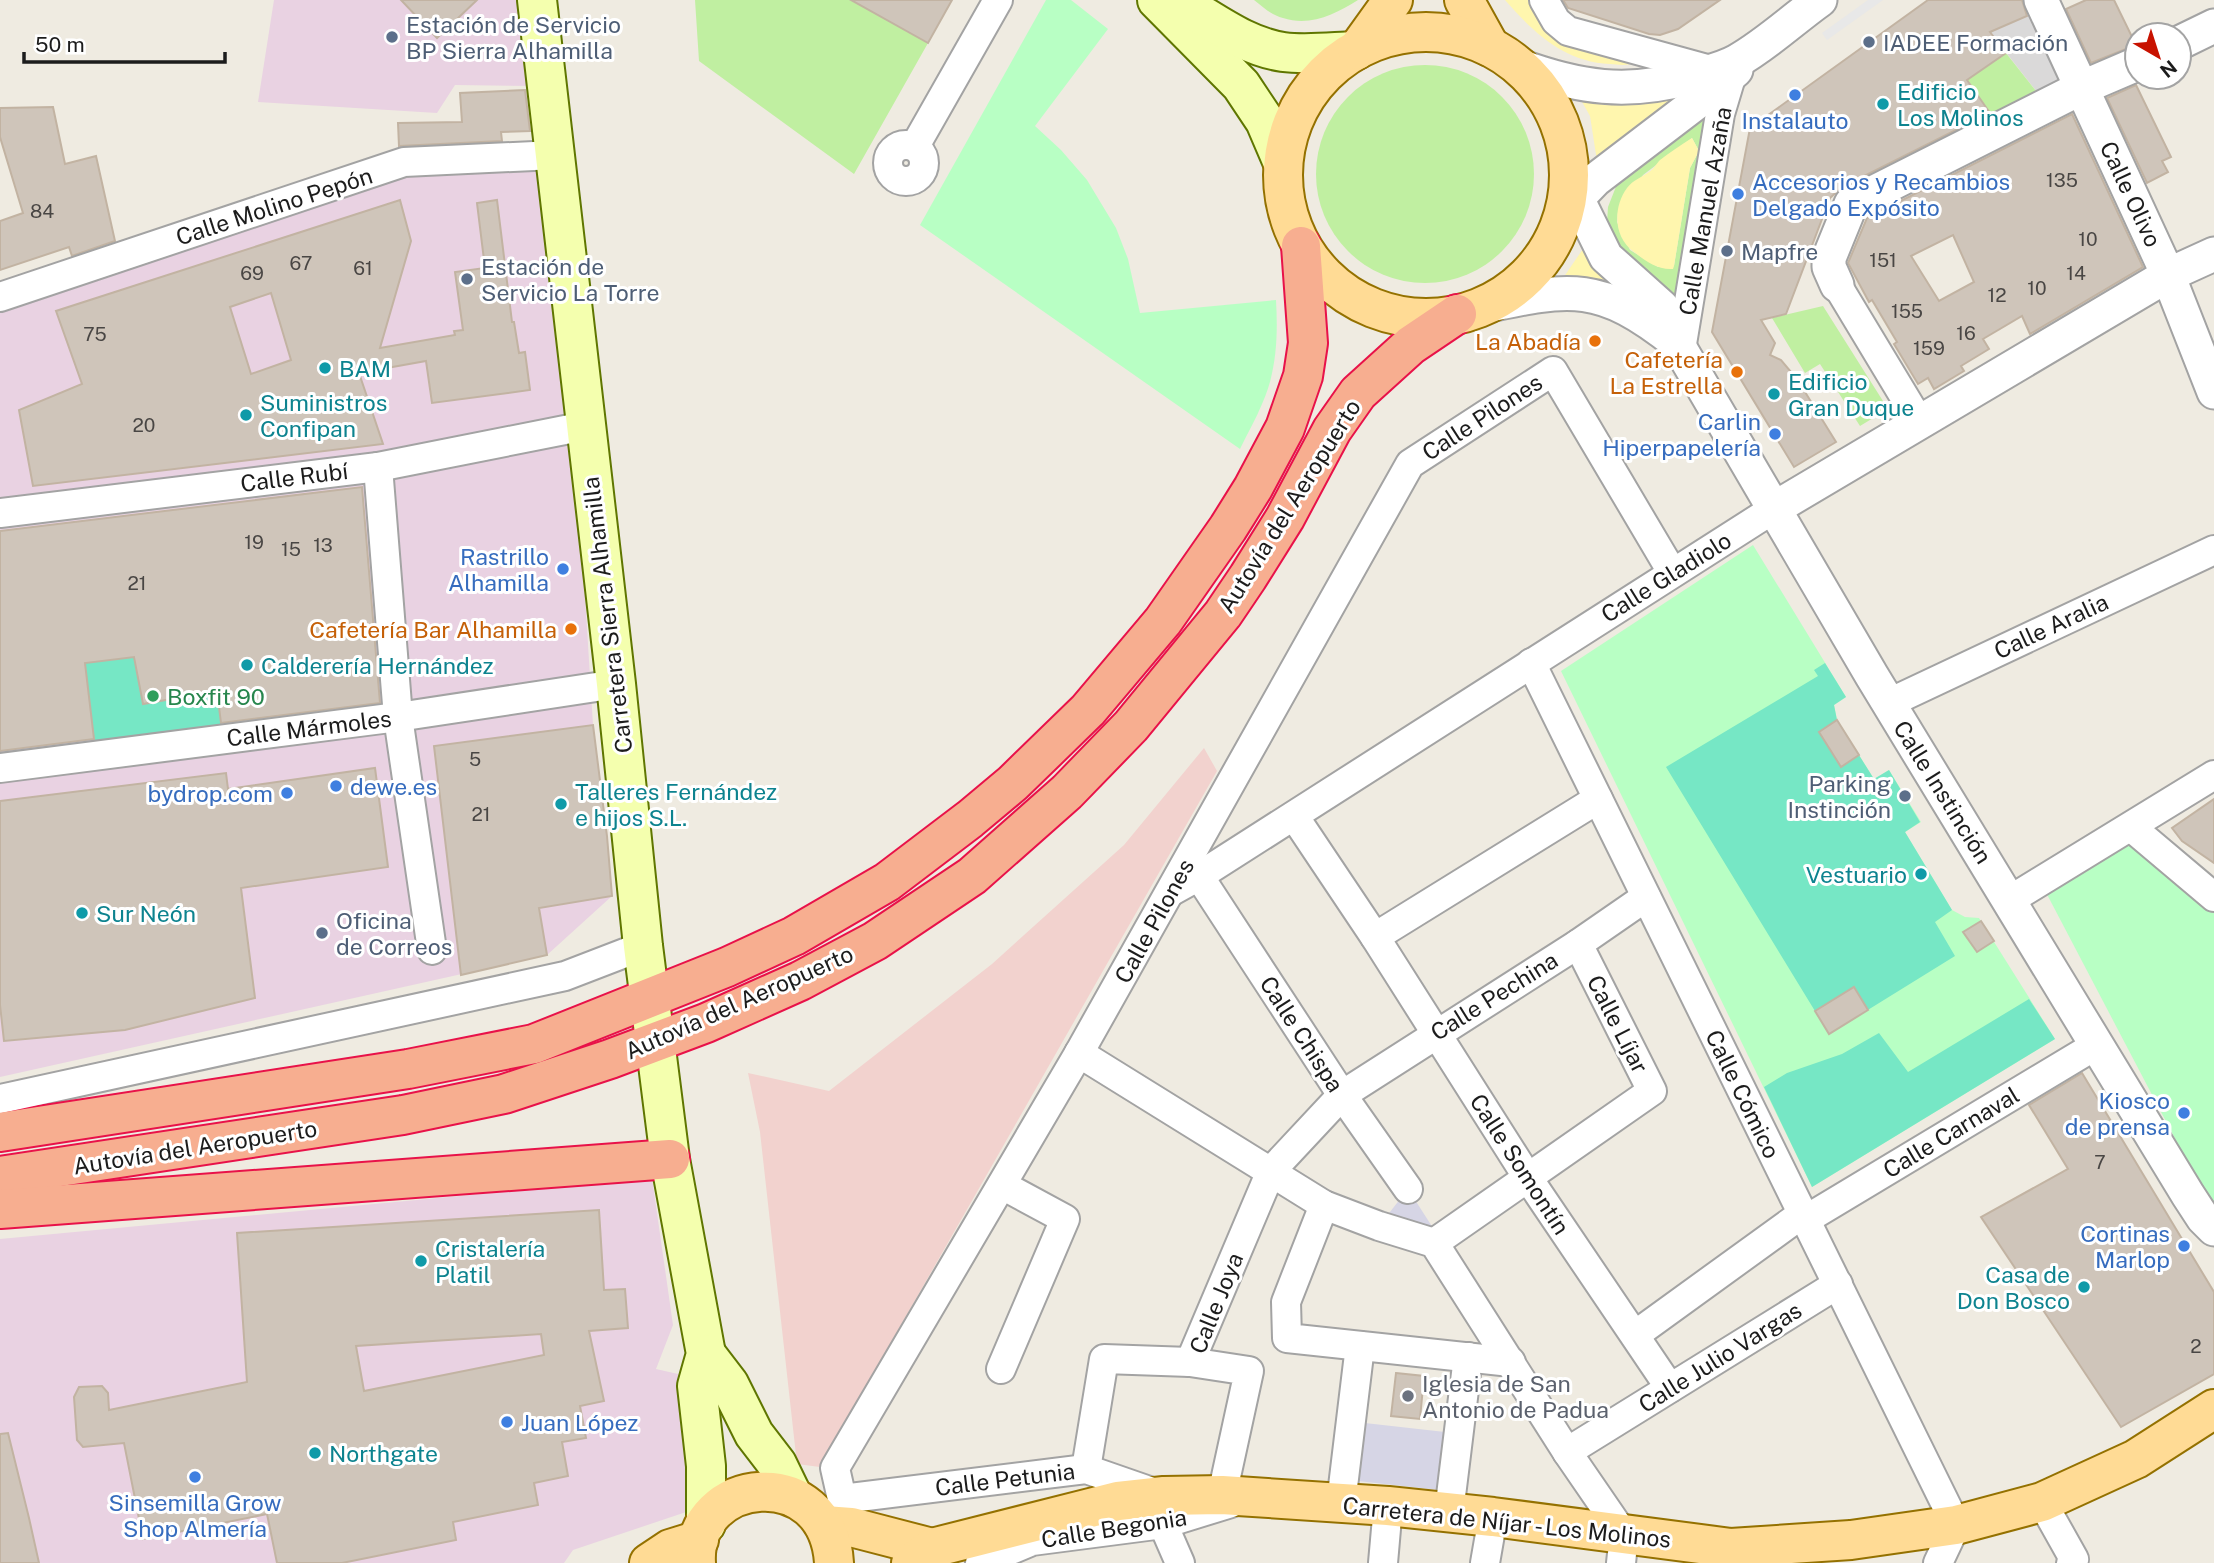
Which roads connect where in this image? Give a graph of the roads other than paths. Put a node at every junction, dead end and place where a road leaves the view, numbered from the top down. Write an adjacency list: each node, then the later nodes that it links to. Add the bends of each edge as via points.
1 (537, 0): 18 (main road, Carretera Sierra Alhamilla)
2 (998, 0): 17 (street)
3 (1157, 0): 19 (main road, via 1241,85 1265,121)
4 (1175, 0): 12 (main road, via 1237,36 1270,49 1294,53)
5 (1393, 0): 12 (main road)
6 (1464, 0): 13 (main road)
7 (1544, 0): 15 (street, via 1556,21 1568,30)
8 (1820, 0): 15 (street, Calle Manuel Azaña)
9 (2042, 0): 16 (street, Calle Olivo)
10 (2214, 26): 11 (street)
11 (2193, 36)
12 (1355, 50): 13 (main road, via 1382,38 1423,32 1464,37); 19 (main road, via 1324,75 1301,105)
13 (1504, 56): 15 (street, Calle Manuel Azaña, via 1562,79 1618,89); 20 (main road, via 1539,86 1555,112 1567,152)
14 (2123, 70): 16 (street)
15 (1723, 72): 20 (street, Calle Manuel Azaña); 27 (street, Calle Manuel Azaña, via 1720,114)
16 (2081, 88): 23 (street, Calle Olivo); 24 (street, via 1851,204 1829,258)
17 (915, 146)
18 (555, 155): 25 (street, Calle Molino Pepón, via 404,162); 30 (main road, Carretera Sierra Alhamilla)
19 (1283, 163): 21 (main road, via 1284,200)
20 (1569, 198): 26 (main road, via 1552,241 1530,273 1507,293); 27 (street, Calle Instinción, via 1606,257 1662,307)
21 (1301, 246): 26 (main road, via 1325,277 1368,306 1405,317 1432,318); 54 (highway, Autovía del Aeropuerto, via 1308,343 1303,376 1285,428 1198,573 1109,688 1013,783 887,882 794,936)
22 (2214, 254): 23 (street, Calle Gladiolo)
23 (2168, 275): 28 (street, Calle Olivo); 29 (street, Calle Gladiolo)
24 (1837, 285): 29 (street)
25 (0, 297)
26 (1469, 310): 27 (street, Calle Instinción, via 1534,295 1585,293 1621,306); 56 (highway, Autovía del Aeropuerto, via 1411,345 1358,393 1223,614 1140,716 1067,792 972,876 875,941 800,981)
27 (1679, 346): 32 (street, Calle Instinción)
28 (2214, 392)
29 (1919, 421): 32 (street, Calle Gladiolo)
30 (585, 426): 31 (street, Calle Rubí); 37 (main road, Carretera Sierra Alhamilla)
31 (378, 467): 33 (street, Calle Rubí); 39 (street)
32 (1775, 508): 35 (street, Calle Gladiolo); 38 (street, Calle Instinción)
33 (0, 513)
34 (2214, 550): 38 (street, Calle Aralia)
35 (1672, 572): 36 (street, Calle Gladiolo); 46 (street, Calle Pilones, via 1553,371 1410,464)
36 (1531, 663): 42 (street, Calle Cómico); 43 (street, Calle Gladiolo)
37 (617, 684): 39 (street, Calle Mármoles); 52 (main road, Carretera Sierra Alhamilla)
38 (1889, 703): 49 (street, Calle Instinción)
39 (398, 717): 40 (street, Calle Mármoles); 53 (street)
40 (0, 768)
41 (2214, 775): 44 (street)
42 (1598, 799): 47 (street, Calle Cómico); 50 (street)
43 (1294, 816): 45 (street, Calle Gladiolo); 50 (street, Calle Somontín)
44 (2130, 827): 48 (street); 49 (street)
45 (1199, 876): 46 (street, Calle Gladiolo); 59 (street, Calle Chispa)
46 (1171, 892): 58 (street, Calle Pilones)
47 (1646, 897): 51 (street, Calle Pechina); 70 (street, Calle Cómico)
48 (2214, 897)
49 (2010, 900): 57 (street, Calle Instinción)
50 (1375, 937): 55 (street, Calle Somontín)
51 (1578, 944): 55 (street, Calle Pechina); 65 (street, Calle Líjar, via 1652,1091)
52 (643, 946): 54 (main road, Carretera Sierra Alhamilla); 60 (street, via 565,976)
53 (432, 950)
54 (650, 999): 56 (main road, Carretera Sierra Alhamilla); 61 (highway, Autovía del Aeropuerto, via 534,1044 408,1069)
55 (1436, 1033): 59 (street, Calle Pechina); 65 (street, Calle Somontín)
56 (655, 1042): 62 (main road, Carretera Sierra Alhamilla); 64 (highway, Autovía del Aeropuerto, via 504,1094 403,1115)
57 (2098, 1044): 70 (street, Calle Carnaval); 71 (street, Calle Instinción, via 2188,1195)
58 (1079, 1053): 63 (street); 66 (street, Calle Pilones)
59 (1342, 1095): 63 (street, Calle Joya); 67 (street, Calle Chispa)
60 (0, 1098)
61 (0, 1132)
62 (670, 1158): 69 (highway); 76 (main road, Carretera Sierra Alhamilla)
63 (1271, 1171): 68 (street); 78 (street, Calle Joya)
64 (0, 1176)
65 (1528, 1178): 72 (street, Calle Líjar); 74 (street, Calle Somontín)
66 (1002, 1185): 80 (street, via 1065,1219); 89 (street, Calle Pilones, via 835,1468)
67 (1408, 1189)
68 (1324, 1205): 72 (street); 75 (street, via 1286,1302 1287,1338)
69 (0, 1209)
70 (1803, 1217): 73 (street, Calle Cómico); 74 (street, Calle Carnaval)
71 (2214, 1228)
72 (1434, 1243): 79 (street)
73 (1838, 1284): 81 (street, Calle Julio Vargas); 93 (street, Calle Cómico)
74 (1635, 1335): 81 (street, Calle Somontín)
75 (1360, 1346): 77 (street); 87 (street)
76 (706, 1354): 89 (main road, Carretera Sierra Alhamilla, via 729,1384 754,1434); 94 (main road, Carretera Sierra Alhamilla, via 697,1385 706,1466)
77 (1468, 1357): 79 (street); 91 (street)
78 (1190, 1362): 84 (street, via 1104,1359); 85 (street, Calle Joya, via 1249,1371)
79 (1511, 1362): 83 (street)
80 (1002, 1369)
81 (1670, 1388): 83 (street, Calle Julio Vargas)
82 (2214, 1409): 86 (main road, Carretera de Níjar - Los Molinos, via 2136,1459)
83 (1567, 1452): 96 (street)
84 (1086, 1469): 89 (street, Calle Petunia); 90 (street, Calle Petunia)
85 (1236, 1496): 87 (main road, Carretera de Níjar - Los Molinos); 90 (main road, Carretera de Níjar - Los Molinos)
86 (2042, 1502): 93 (main road, Carretera de Níjar - Los Molinos); 105 (street, via 2074,1559)
87 (1341, 1503): 88 (main road, Carretera de Níjar - Los Molinos)
88 (1388, 1506): 91 (main road, Carretera de Níjar - Los Molinos); 102 (street)
89 (820, 1509): 94 (main road, via 778,1492 744,1493 716,1511); 97 (main road, via 851,1527); 99 (main road)
90 (1164, 1510): 95 (main road, Carretera de Níjar - Los Molinos, via 1118,1501); 101 (street)
91 (1449, 1512): 92 (main road, Carretera de Níjar - Los Molinos)
92 (1493, 1517): 96 (main road, Carretera de Níjar - Los Molinos); 103 (street)
93 (1956, 1525): 96 (main road, Carretera de Níjar - Los Molinos, via 1851,1540); 104 (street)
94 (700, 1542): 98 (main road, via 670,1549)
95 (1033, 1543): 97 (main road, Carretera de Níjar - Los Molinos); 100 (street, Calle Begonia)
96 (1622, 1549)
97 (922, 1555)
98 (649, 1563)
99 (834, 1563)
100 (980, 1563)
101 (1180, 1563)
102 (1382, 1563)
103 (1485, 1563)
104 (1938, 1563)
105 (2071, 1563)

